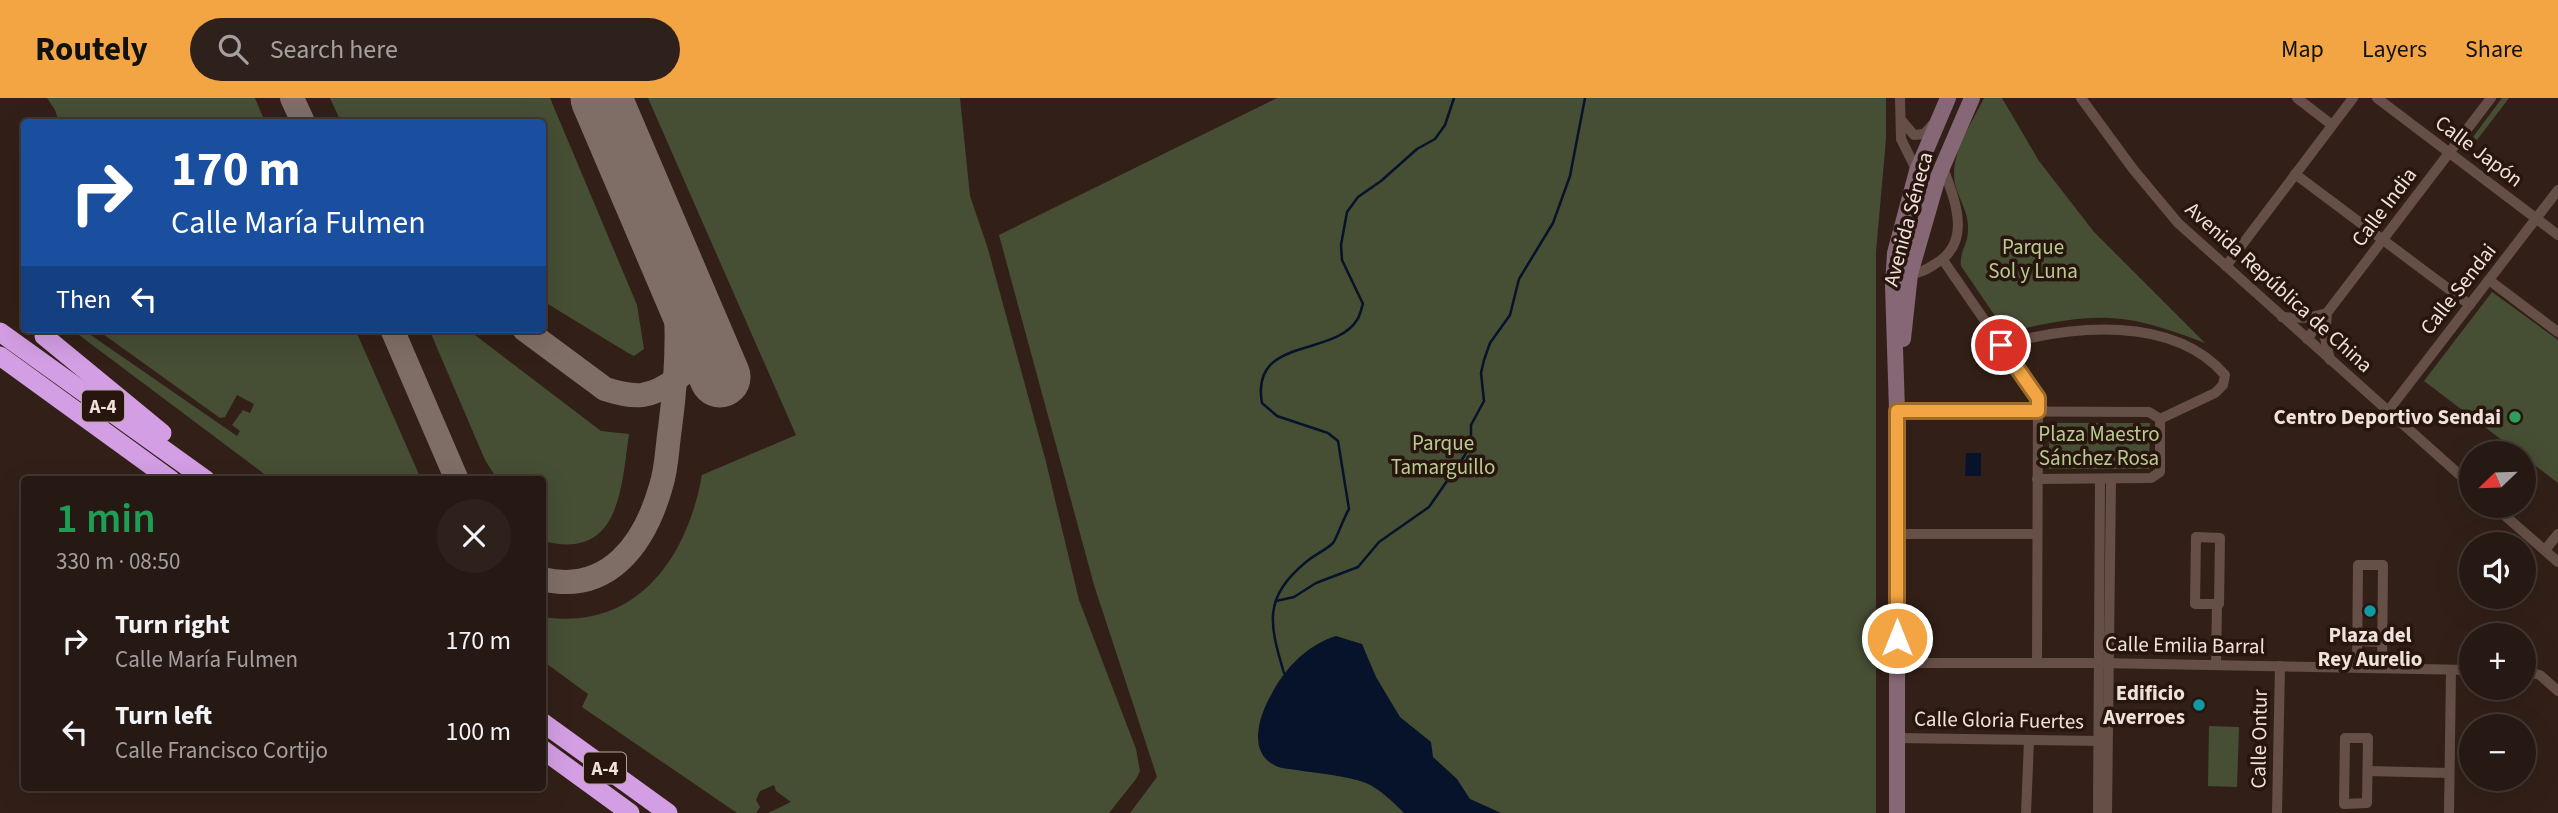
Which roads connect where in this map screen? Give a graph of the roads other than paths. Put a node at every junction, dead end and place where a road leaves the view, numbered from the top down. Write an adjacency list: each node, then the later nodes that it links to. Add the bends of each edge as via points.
1 (1900, 98): 9 (street)
2 (1948, 98): 10 (street, Avenida Séneca)
3 (1972, 98): 13 (street, Avenida Séneca)
4 (2297, 98): 11 (street)
5 (2353, 98): 11 (street)
6 (2377, 98): 12 (street, Calle Japón)
7 (2491, 98): 12 (street, Calle India)
8 (2087, 101): 21 (street, Avenida República de China, via 2133,169 2178,223)
9 (1900, 118): 10 (street, via 1914,135 1924,134); 14 (street, via 1901,139)
10 (1937, 119): 14 (street, Avenida Séneca)
11 (2332, 125): 15 (street)
12 (2449, 153): 17 (street, Calle Japón); 19 (street, Calle India)
13 (1942, 165): 20 (street, via 1959,230 1954,247); 22 (street, Avenida Séneca)
14 (1917, 171): 34 (street, Avenida Séneca, via 1894,263)
15 (2295, 174): 19 (street); 21 (street)
16 (2558, 190): 17 (street, Calle Sendai)
17 (2536, 219): 18 (street, Calle Japón); 23 (street, Calle Sendai)
18 (2558, 235)
19 (2383, 240): 24 (street); 25 (street, Calle India)
20 (1943, 260): 22 (street); 31 (street)
21 (2226, 266): 26 (street, Avenida República de China)
22 (1910, 274): 34 (street, Avenida Séneca)
23 (2489, 280): 24 (street, Calle Sendai); 28 (street)
24 (2470, 305): 36 (street, Calle Sendai)
25 (2327, 313): 26 (street); 30 (street, Calle India); 33 (street, via 2325,338)
26 (2282, 317): 30 (street, Avenida República de China)
27 (0, 332): 40 (highway, A-4)
28 (2558, 332)
29 (44, 337): 41 (highway)
30 (2307, 340): 33 (street, Avenida República de China)
31 (2001, 345): 35 (street, via 2038,398); 37 (street, via 2055,333 2129,330 2183,345 2225,375 2215,393)
32 (0, 356): 39 (highway, A-4)
33 (2330, 360): 36 (street, Avenida República de China)
34 (1897, 404): 35 (street); 45 (street, Avenida Séneca)
35 (2038, 411): 37 (street, via 2150,412); 42 (street)
36 (2388, 411): 38 (street, Avenida República de China)
37 (2160, 419): 43 (street, via 2160,472 2151,478)
38 (2459, 474)
39 (165, 476)
40 (200, 476)
41 (216, 476)
42 (2037, 479): 43 (street); 46 (street)
43 (2106, 479): 55 (street)
44 (2508, 518): 48 (street)
45 (1897, 534): 46 (street); 53 (street, Avenida Séneca)
46 (2037, 534): 54 (street)
47 (2558, 534): 48 (street)
48 (2545, 551): 49 (street)
49 (2558, 562)
50 (2217, 604): 50 (street, via 2220,538 2196,537 2195,604); 56 (street)
51 (2357, 641): 52 (street); 52 (street, via 2358,565 2383,565); 58 (street)
52 (2382, 642): 59 (street)
53 (1898, 663): 54 (street, Calle Emilia Barral); 65 (street, Avenida Séneca)
54 (2037, 663): 55 (street, Calle Emilia Barral)
55 (2105, 663): 56 (street, Calle Emilia Barral); 67 (street); 76 (street)
56 (2216, 665): 57 (street, Calle Emilia Barral)
57 (2280, 666): 58 (street, Calle Emilia Barral); 77 (street, Calle Ontur)
58 (2357, 667): 59 (street, Calle Emilia Barral)
59 (2382, 668): 60 (street, Calle Emilia Barral)
60 (2451, 670): 61 (street, Calle Emilia Barral); 70 (street)
61 (2459, 670)
62 (2536, 674): 63 (street)
63 (2558, 691)
64 (546, 725): 72 (highway, A-4)
65 (1898, 738): 66 (street, Calle Gloria Fuertes); 73 (street, Avenida Séneca)
66 (2029, 740): 67 (street, Calle Gloria Fuertes); 74 (street)
67 (2100, 741): 75 (street)
68 (546, 752): 71 (highway, A-4)
69 (2368, 771): 69 (street, via 2368,738 2345,738 2344,804 2367,803); 70 (street)
70 (2449, 773): 78 (street)
71 (630, 813)
72 (668, 813)
73 (1897, 813)
74 (2026, 813)
75 (2098, 813)
76 (2107, 813)
77 (2277, 813)
78 (2449, 813)

